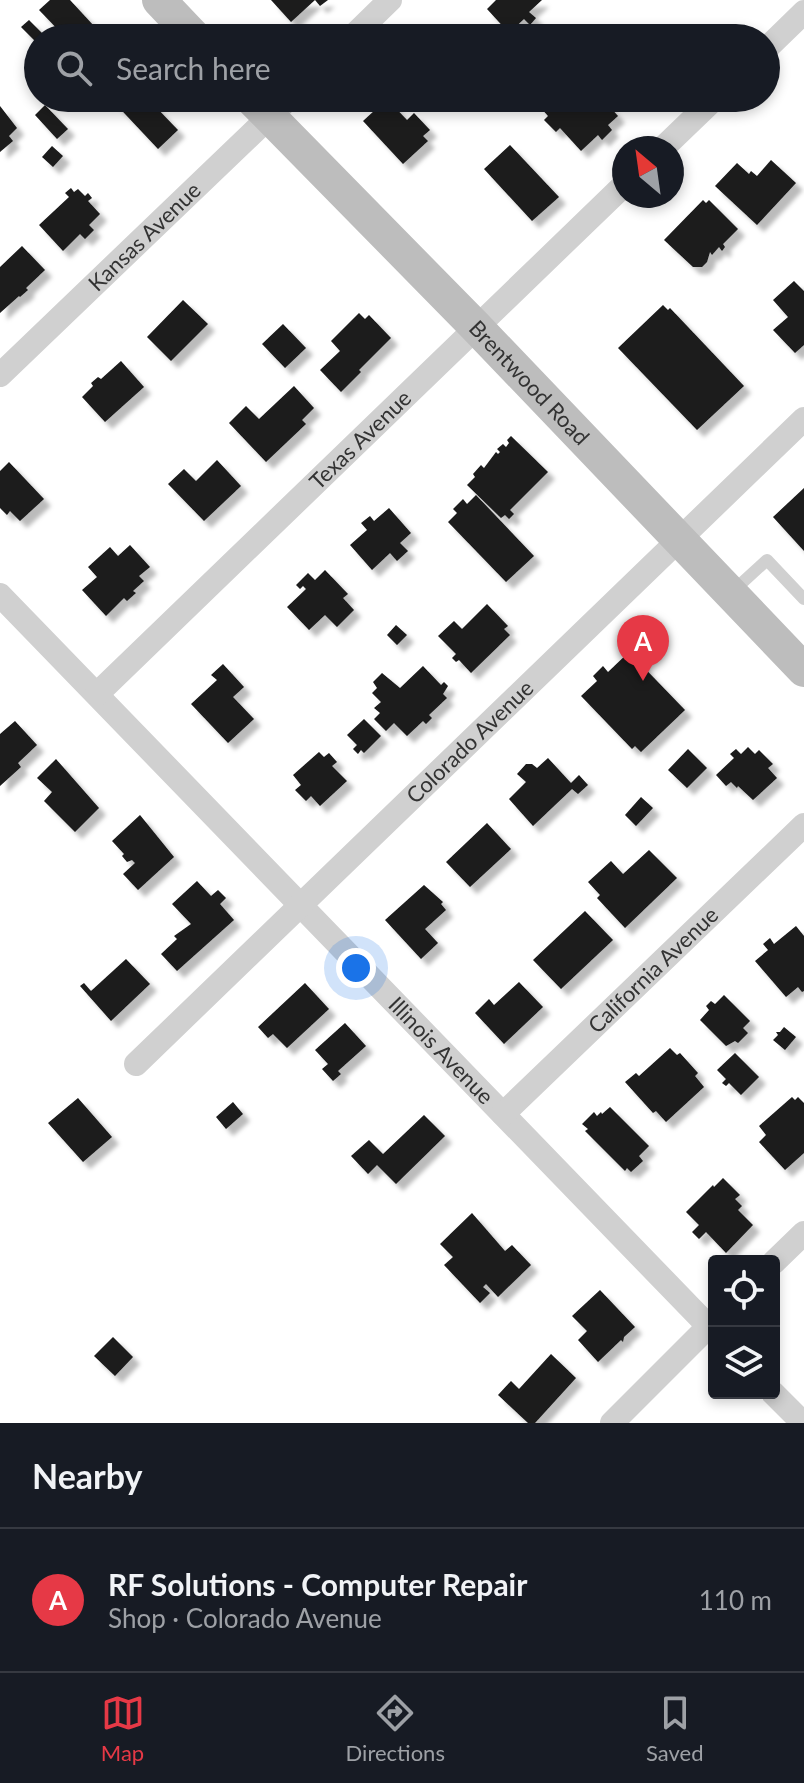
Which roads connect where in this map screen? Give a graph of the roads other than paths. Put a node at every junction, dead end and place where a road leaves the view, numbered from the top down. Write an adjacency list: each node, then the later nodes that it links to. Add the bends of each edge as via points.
1 (159, 0): 4 (street)
2 (390, 0): 5 (street)
3 (804, 12): 6 (street)
4 (182, 24)
5 (365, 24)
6 (780, 35)
7 (262, 112): 13 (street, Kansas Avenue)
8 (277, 112): 12 (street, Brentwood Road)
9 (700, 112): 10 (street)
10 (675, 136)
11 (612, 197): 12 (street, Texas Avenue)
12 (476, 327): 15 (street, Brentwood Road); 20 (street, Texas Avenue)
13 (0, 375)
14 (804, 419): 15 (street, Colorado Avenue)
15 (679, 541): 16 (street, Brentwood Road); 22 (street, Colorado Avenue)
16 (730, 594): 18 (lane, via 767,560); 19 (street, Brentwood Road)
17 (0, 595): 20 (street, Illinois Avenue)
18 (804, 599)
19 (804, 670)
20 (97, 694): 22 (street, Illinois Avenue)
21 (804, 825): 24 (street, California Avenue)
22 (303, 906): 23 (street, Colorado Avenue); 24 (street, Illinois Avenue)
23 (136, 1064)
24 (503, 1114): 27 (street, Illinois Avenue)
25 (804, 1233): 26 (street)
26 (780, 1256)
27 (708, 1323)
28 (708, 1331): 30 (street)
29 (779, 1399): 31 (street)
30 (612, 1423)
31 (803, 1423)

